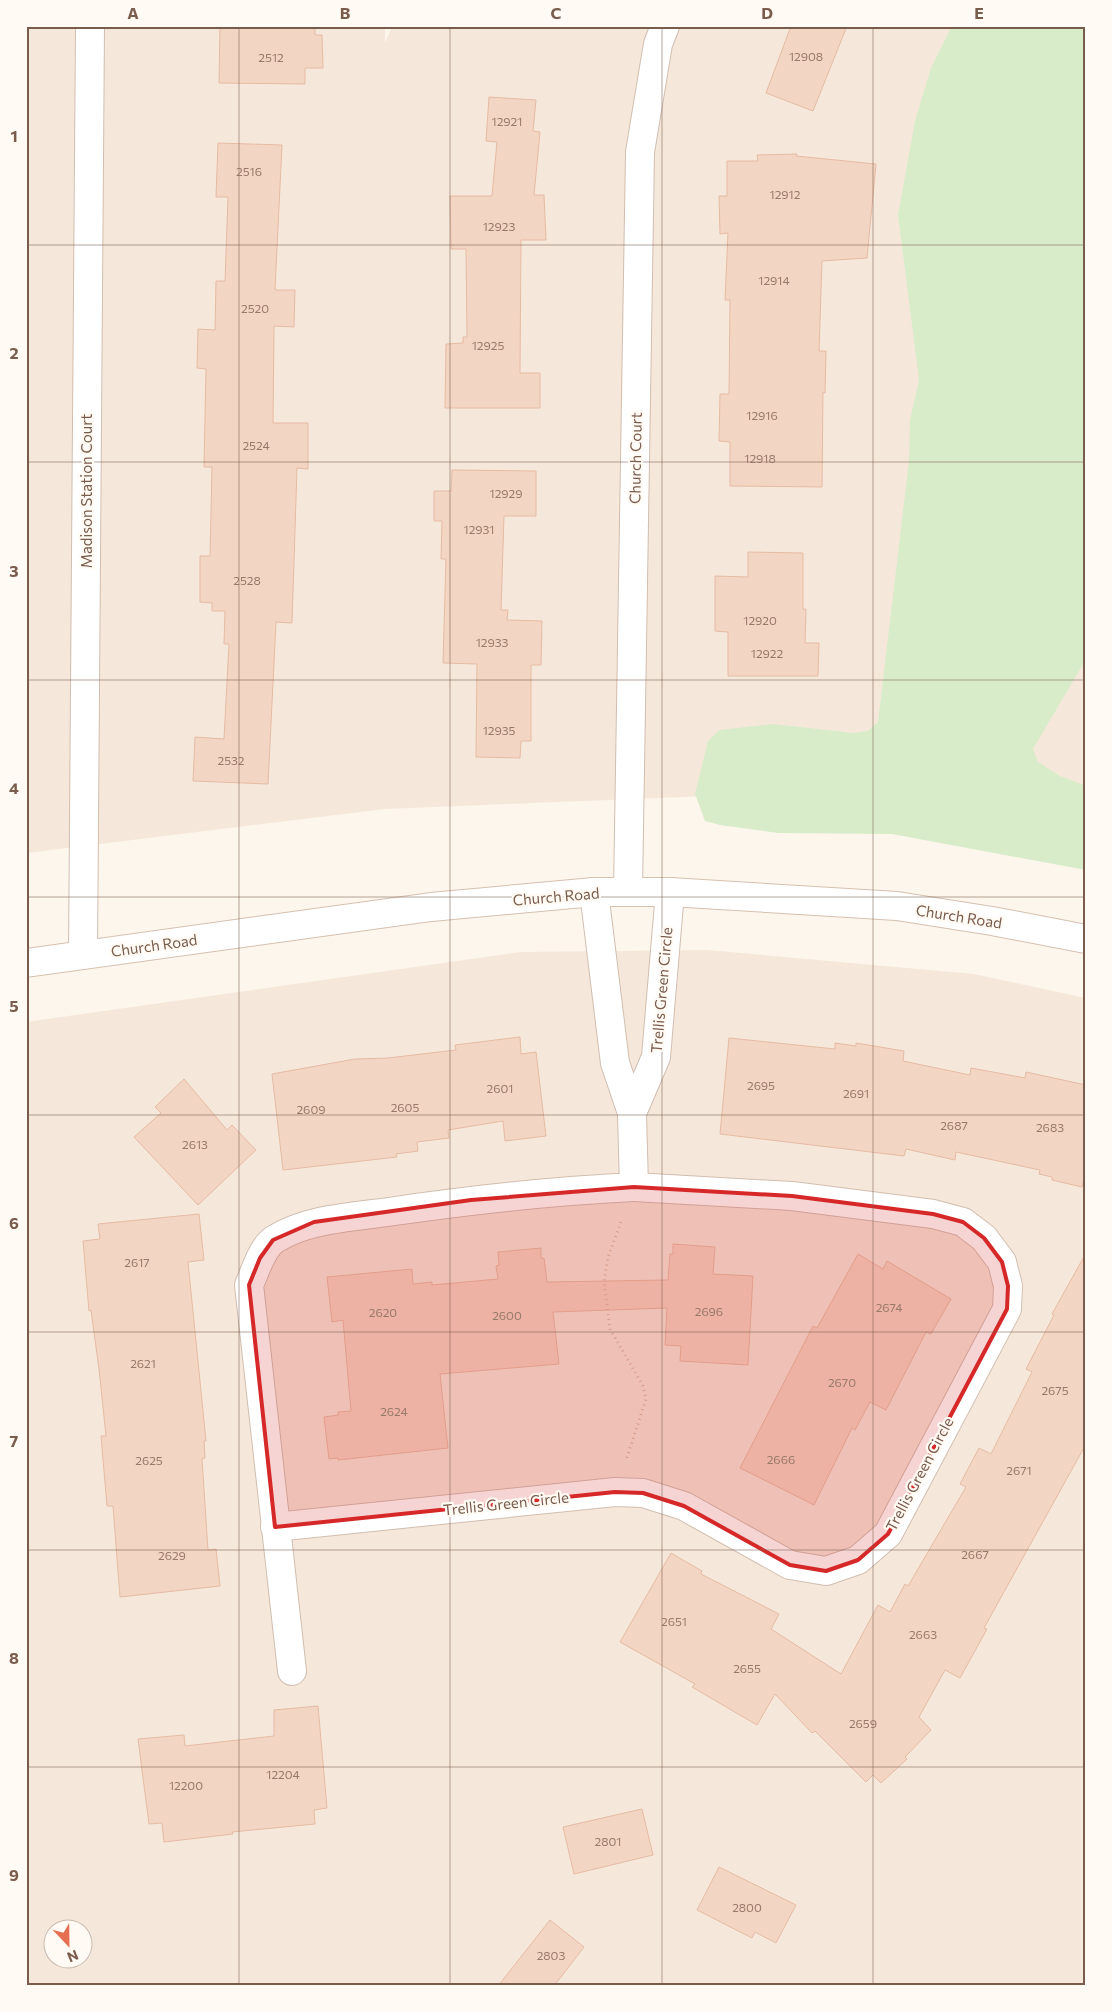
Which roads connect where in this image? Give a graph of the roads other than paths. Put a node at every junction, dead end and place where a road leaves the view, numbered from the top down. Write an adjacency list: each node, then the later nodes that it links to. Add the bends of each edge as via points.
1 (90, 26): 7 (street, Madison Station Court)
2 (664, 26): 4 (street, Church Court, via 658,44 640,152)
3 (594, 892): 4 (street, Church Road); 7 (street, Church Road, via 431,907); 9 (street, Trellis Green Circle, via 614,1063)
4 (628, 892): 5 (street, Church Road)
5 (670, 892): 6 (street, Church Road, via 897,906); 9 (street, Trellis Green Circle, via 656,1057)
6 (1086, 939)
7 (83, 955): 8 (street, Church Road)
8 (26, 963)
9 (632, 1113): 10 (street, Trellis Green Circle)
10 (634, 1187): 11 (street, Trellis Green Circle, via 471,1200 314,1222 273,1240 260,1258 249,1285); 11 (street, Trellis Green Circle, via 792,1196 933,1214 963,1222 984,1238 1002,1262 1008,1286 1007,1309 888,1534 858,1560 826,1571 790,1565 684,1506 643,1493 615,1492)
11 (275, 1527): 12 (street, Trellis Green Circle)
12 (292, 1671)

